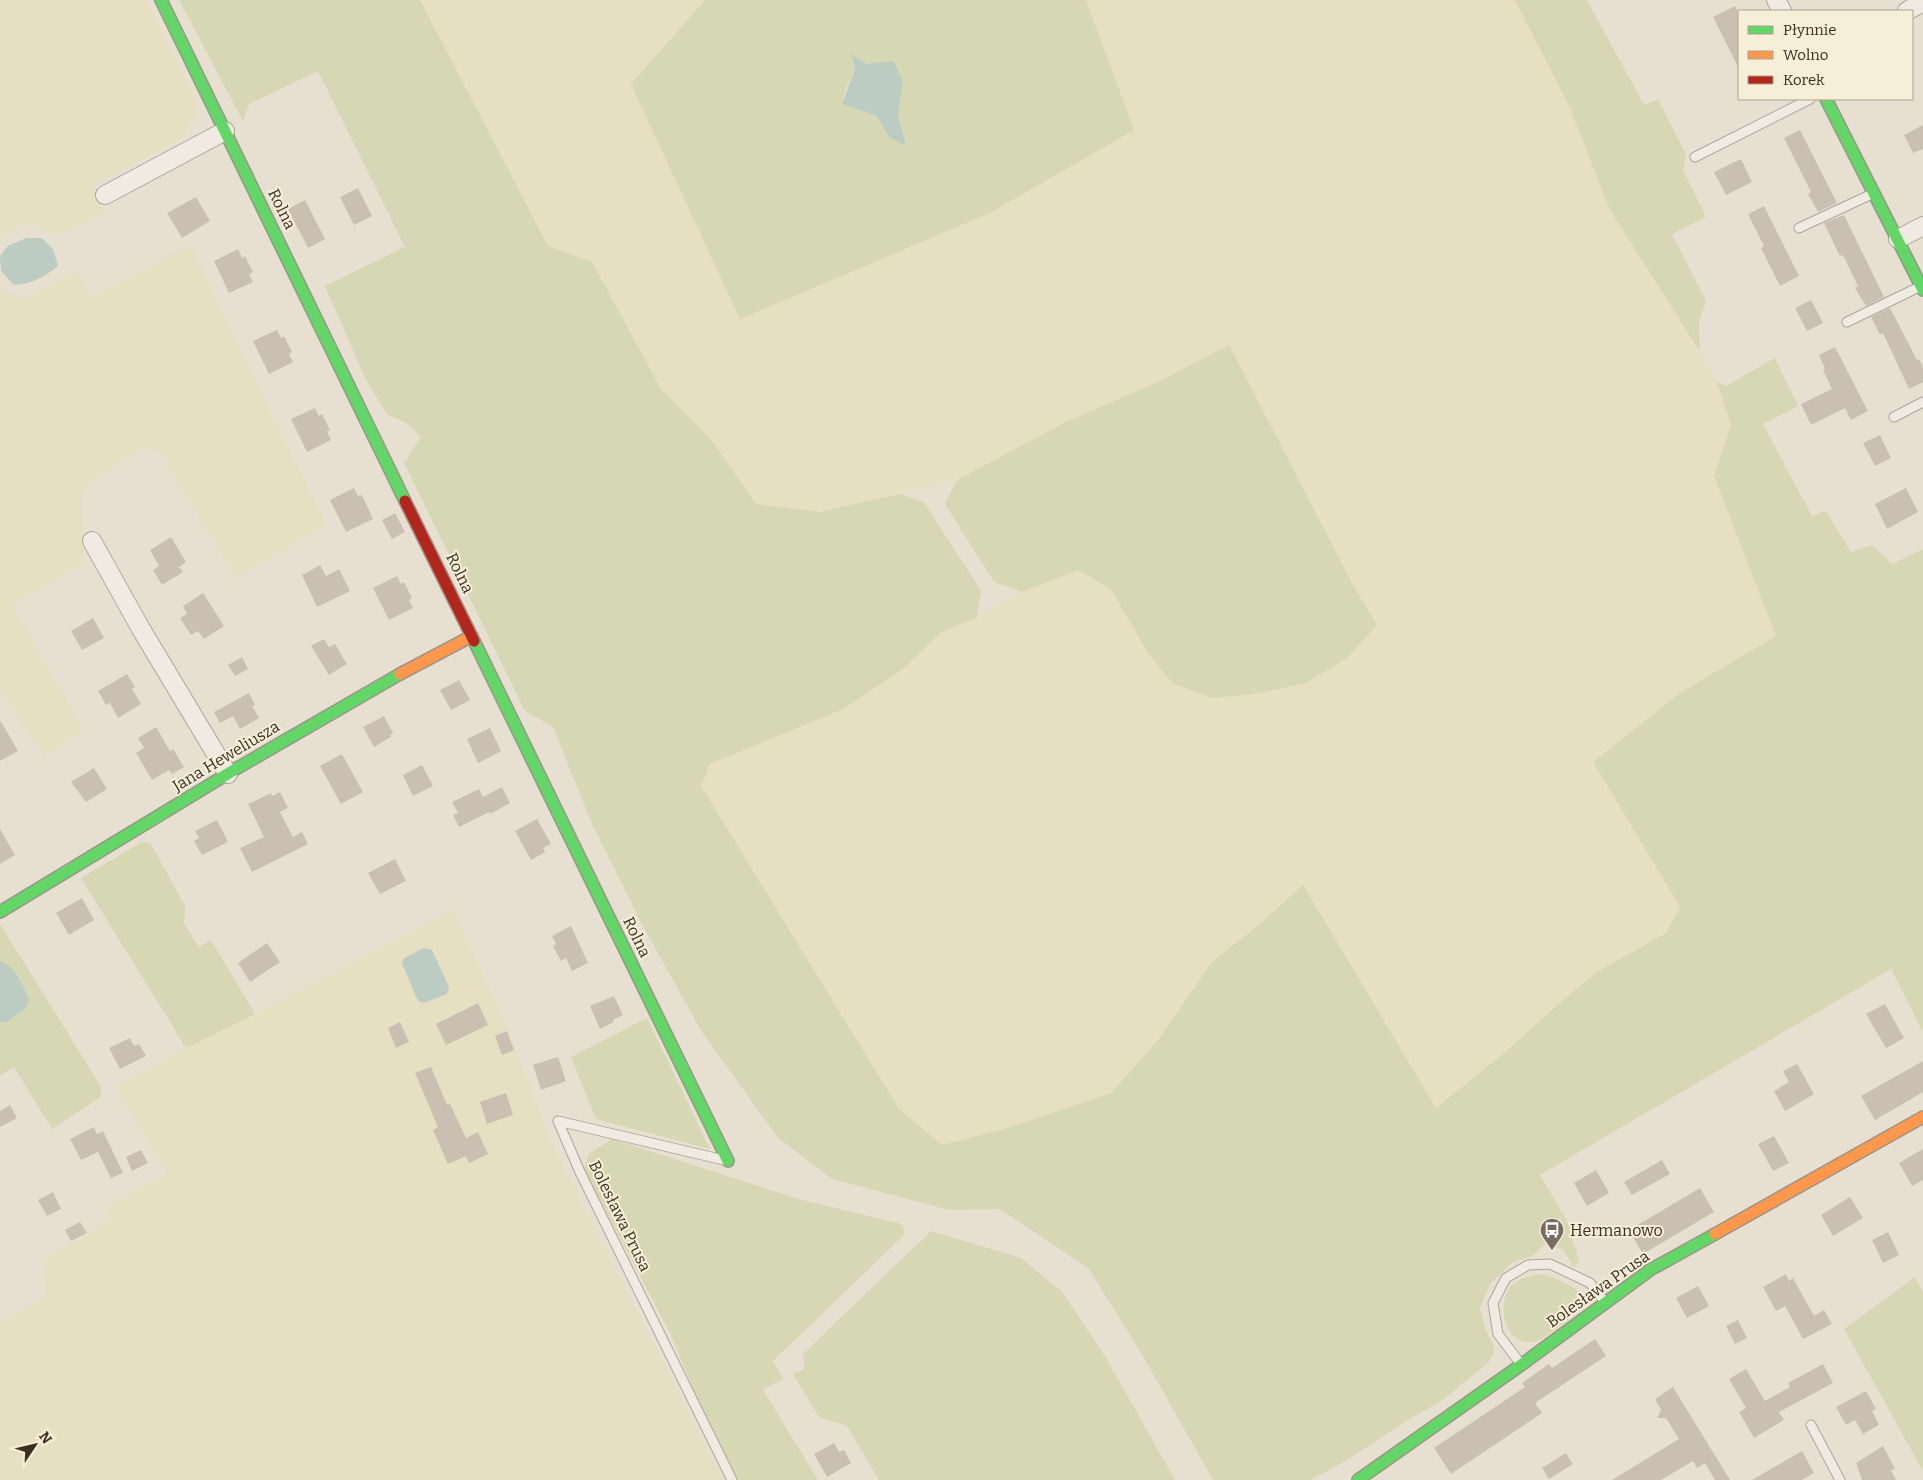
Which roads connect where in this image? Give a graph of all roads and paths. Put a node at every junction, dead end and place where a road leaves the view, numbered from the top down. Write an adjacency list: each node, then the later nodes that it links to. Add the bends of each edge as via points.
1 (162, 0): 6 (street, Rolna)
2 (1923, 2): 3 (street)
3 (1909, 10)
4 (1808, 100): 7 (lane)
5 (1827, 100): 8 (street)
6 (225, 131): 9 (street); 18 (street, Rolna)
7 (1695, 157)
8 (1874, 192): 11 (lane); 12 (street)
9 (105, 195)
10 (1923, 226): 12 (street)
11 (1799, 228)
12 (1898, 239): 13 (street)
13 (1922, 288): 14 (lane)
14 (1847, 322)
15 (1923, 402): 16 (lane)
16 (1894, 417)
17 (92, 541): 19 (street, via 141,630)
18 (472, 636): 19 (street, Jana Heweliusza, via 394,676); 22 (street, Rolna)
19 (228, 774): 20 (street, Jana Heweliusza)
20 (0, 912)
21 (1923, 1117): 23 (street, Bolesława Prusa, via 1650,1270)
22 (728, 1161): 26 (lane, Bolesława Prusa, via 558,1121)
23 (1605, 1302): 24 (street, Bolesława Prusa); 24 (lane, via 1590,1283 1550,1264 1528,1265 1506,1278 1493,1303 1498,1334)
24 (1522, 1365): 27 (street, Bolesława Prusa)
25 (1811, 1425): 28 (lane)
26 (732, 1480)
27 (1358, 1480)
28 (1840, 1480)

